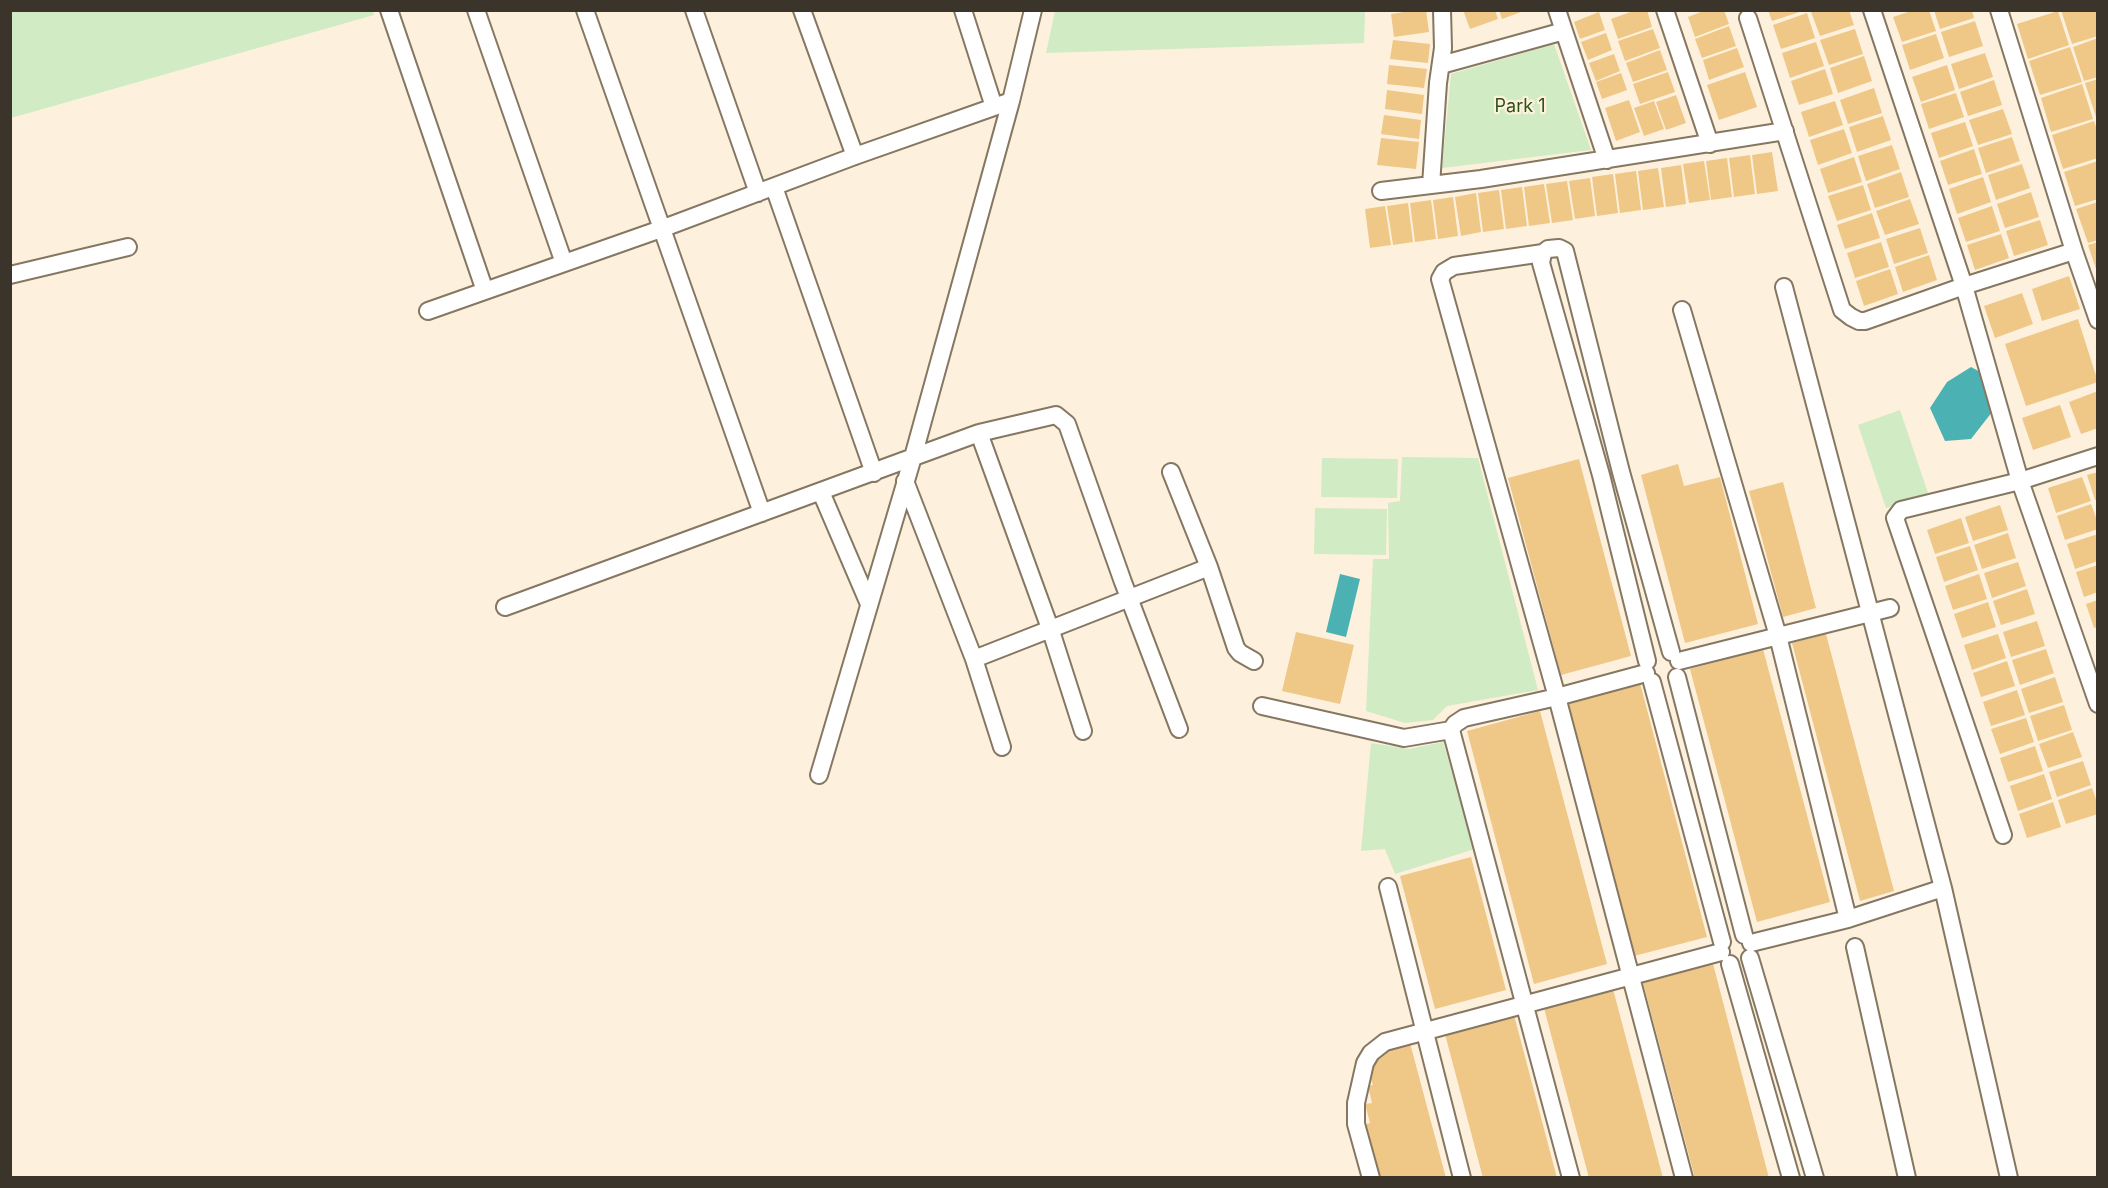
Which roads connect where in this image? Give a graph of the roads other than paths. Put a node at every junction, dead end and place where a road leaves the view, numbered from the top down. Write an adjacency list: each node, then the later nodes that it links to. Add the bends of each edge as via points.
1 (389, 10): 33 (street)
2 (476, 10): 29 (street)
3 (585, 10): 25 (street)
4 (694, 10): 23 (street)
5 (802, 10): 20 (street)
6 (963, 10): 17 (street)
7 (1033, 10): 16 (street)
8 (1442, 10): 15 (street)
9 (1557, 10): 14 (street)
10 (1665, 10): 19 (street)
11 (1872, 10): 31 (street)
12 (1999, 10): 27 (street)
13 (1748, 18): 18 (street)
14 (1564, 31): 15 (street); 21 (street)
15 (1441, 65): 22 (street)
16 (1011, 101): 17 (street); 39 (street)
17 (994, 107): 20 (street)
18 (1785, 131): 19 (street); 31 (street, via 1842,310 1865,321)
19 (1710, 144): 21 (street)
20 (855, 156): 23 (street)
21 (1607, 160): 22 (street)
22 (1431, 185): 24 (street)
23 (766, 190): 25 (street); 42 (street)
24 (1381, 191)
25 (661, 229): 29 (street); 47 (street)
26 (128, 247): 30 (street)
27 (2074, 251): 31 (street); 36 (street)
28 (1543, 253): 41 (street, via 1548,249 1565,251); 43 (street, via 1541,263); 60 (street, via 1454,266 1440,279)
29 (564, 263): 33 (street)
30 (10, 275)
31 (1964, 286): 45 (street)
32 (1784, 287): 53 (street)
33 (485, 291): 35 (street)
34 (1682, 310): 55 (street)
35 (428, 311)
36 (2097, 320)
37 (980, 433): 39 (street); 49 (street, via 1056,415 1067,424); 54 (street)
38 (2097, 456): 45 (street)
39 (913, 457): 42 (street); 44 (street)
40 (1171, 472): 48 (street)
41 (1622, 472): 43 (street); 58 (street)
42 (874, 473): 46 (street)
43 (1600, 475): 59 (street)
44 (906, 481): 50 (street); 56 (street)
45 (2020, 481): 61 (street); 68 (street, via 1901,510 1895,518)
46 (821, 492): 47 (street); 50 (street)
47 (762, 513): 51 (street)
48 (1209, 567): 49 (street); 57 (street, via 1236,648)
49 (1129, 598): 54 (street); 63 (street)
50 (869, 604): 67 (street)
51 (505, 607)
52 (1890, 608): 53 (street)
53 (1871, 612): 55 (street); 70 (street)
54 (1051, 631): 56 (street); 65 (street)
55 (1778, 636): 58 (street); 71 (street)
56 (974, 659): 66 (street)
57 (1254, 661)
58 (1676, 663): 59 (street, via 1660,651 1654,653); 59 (street, via 1669,684 1663,686); 72 (street)
59 (1648, 672): 60 (street); 74 (street)
60 (1557, 696): 64 (street, via 1464,718); 75 (street)
61 (2097, 704)
62 (1262, 706): 64 (street, via 1404,738)
63 (1179, 729)
64 (1452, 730): 76 (street)
65 (1083, 731)
66 (1002, 747)
67 (819, 775)
68 (2002, 836)
69 (1388, 887): 77 (street)
70 (1943, 888): 71 (street); 85 (street)
71 (1848, 919): 72 (street)
72 (1748, 946): 74 (street, via 1734,933); 74 (street, via 1741,965); 83 (street)
73 (1855, 946): 84 (street)
74 (1724, 952): 75 (street); 82 (street)
75 (1631, 977): 76 (street); 81 (street)
76 (1524, 1004): 77 (street); 80 (street)
77 (1425, 1032): 78 (street, via 1385,1042 1365,1063 1355,1113); 79 (street)
78 (1371, 1178)
79 (1462, 1178)
80 (1570, 1178)
81 (1684, 1178)
82 (1791, 1178)
83 (1815, 1178)
84 (1907, 1178)
85 (2009, 1178)

